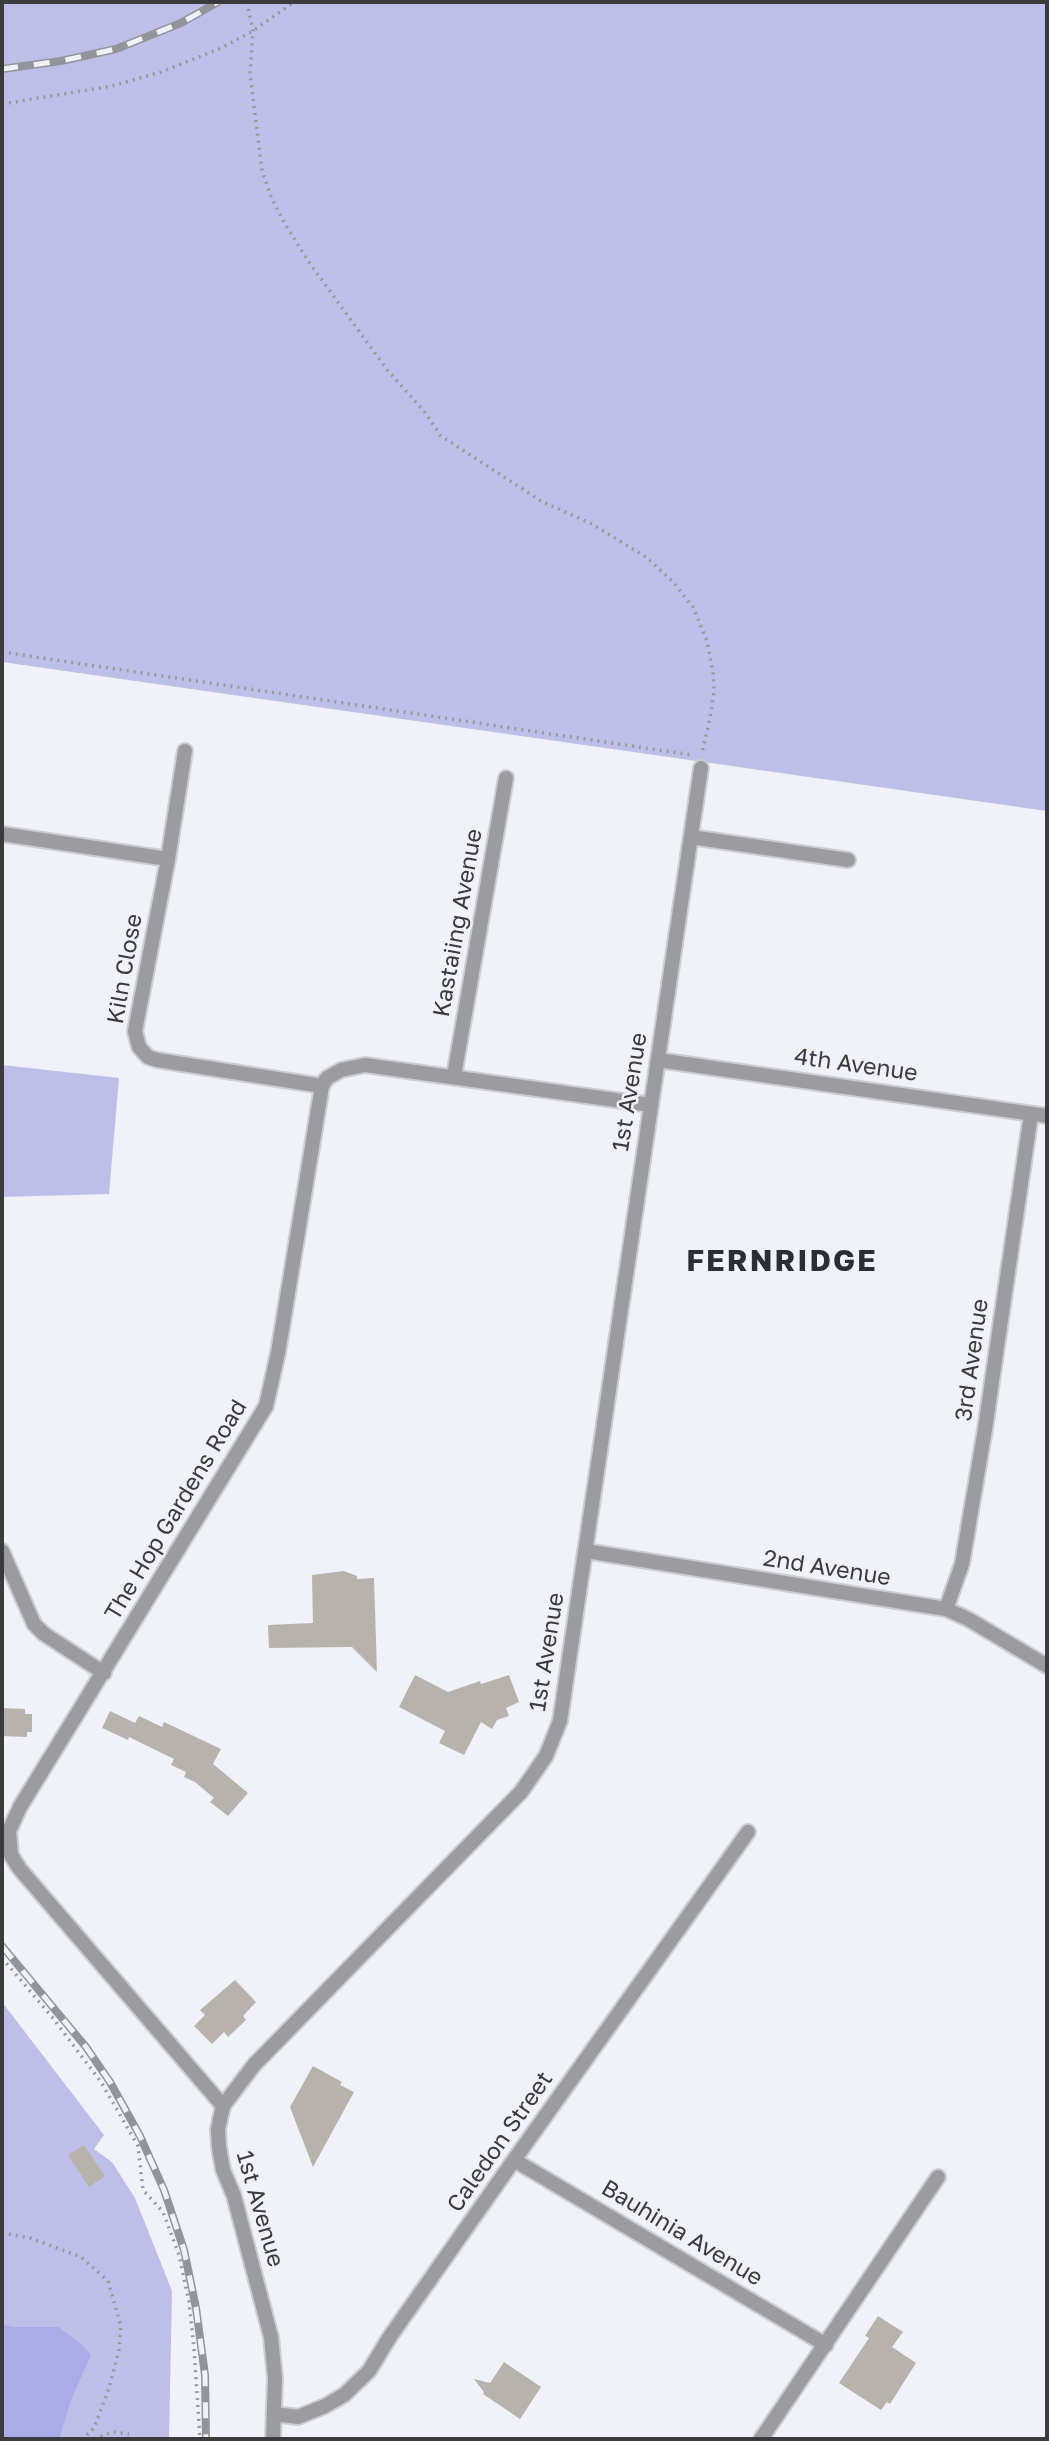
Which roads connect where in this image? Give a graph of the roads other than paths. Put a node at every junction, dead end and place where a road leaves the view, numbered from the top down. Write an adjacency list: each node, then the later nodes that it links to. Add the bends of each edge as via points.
1 (185, 751): 6 (street, Kiln Close)
2 (701, 768): 5 (street, 1st Avenue)
3 (506, 778): 9 (street, Kastaiing Avenue)
4 (2, 834): 6 (street)
5 (691, 837): 7 (street); 8 (street, 1st Avenue)
6 (168, 859): 10 (street, Kiln Close, via 135,1031 142,1052 157,1060)
7 (848, 860)
8 (658, 1060): 11 (street, 1st Avenue); 12 (street, 4th Avenue)
9 (454, 1076): 10 (street, via 365,1065 341,1070); 11 (street)
10 (322, 1086): 18 (street, The Hop Gardens Road, via 266,1406)
11 (651, 1105): 15 (street, 1st Avenue)
12 (1031, 1114): 13 (street, 4th Avenue); 16 (street, 3rd Avenue, via 967,1537)
13 (1047, 1116)
14 (2, 1551): 18 (street, via 34,1624)
15 (586, 1551): 16 (street, 2nd Avenue); 20 (street, 1st Avenue, via 560,1721 537,1771 254,2065)
16 (946, 1609): 17 (street, 2nd Avenue)
17 (1047, 1666)
18 (104, 1673): 20 (street, The Hop Gardens Road, via 13,1819 11,1855)
19 (748, 1832): 21 (street, Caledon Street)
20 (223, 2106): 24 (street, 1st Avenue, via 219,2147 271,2337)
21 (514, 2160): 23 (street, Bauhinia Avenue); 24 (street, Caledon Street, via 369,2371 325,2406 298,2417)
22 (938, 2177): 23 (street)
23 (826, 2345): 26 (street)
24 (275, 2414): 25 (street)
25 (273, 2439)
26 (761, 2439)

